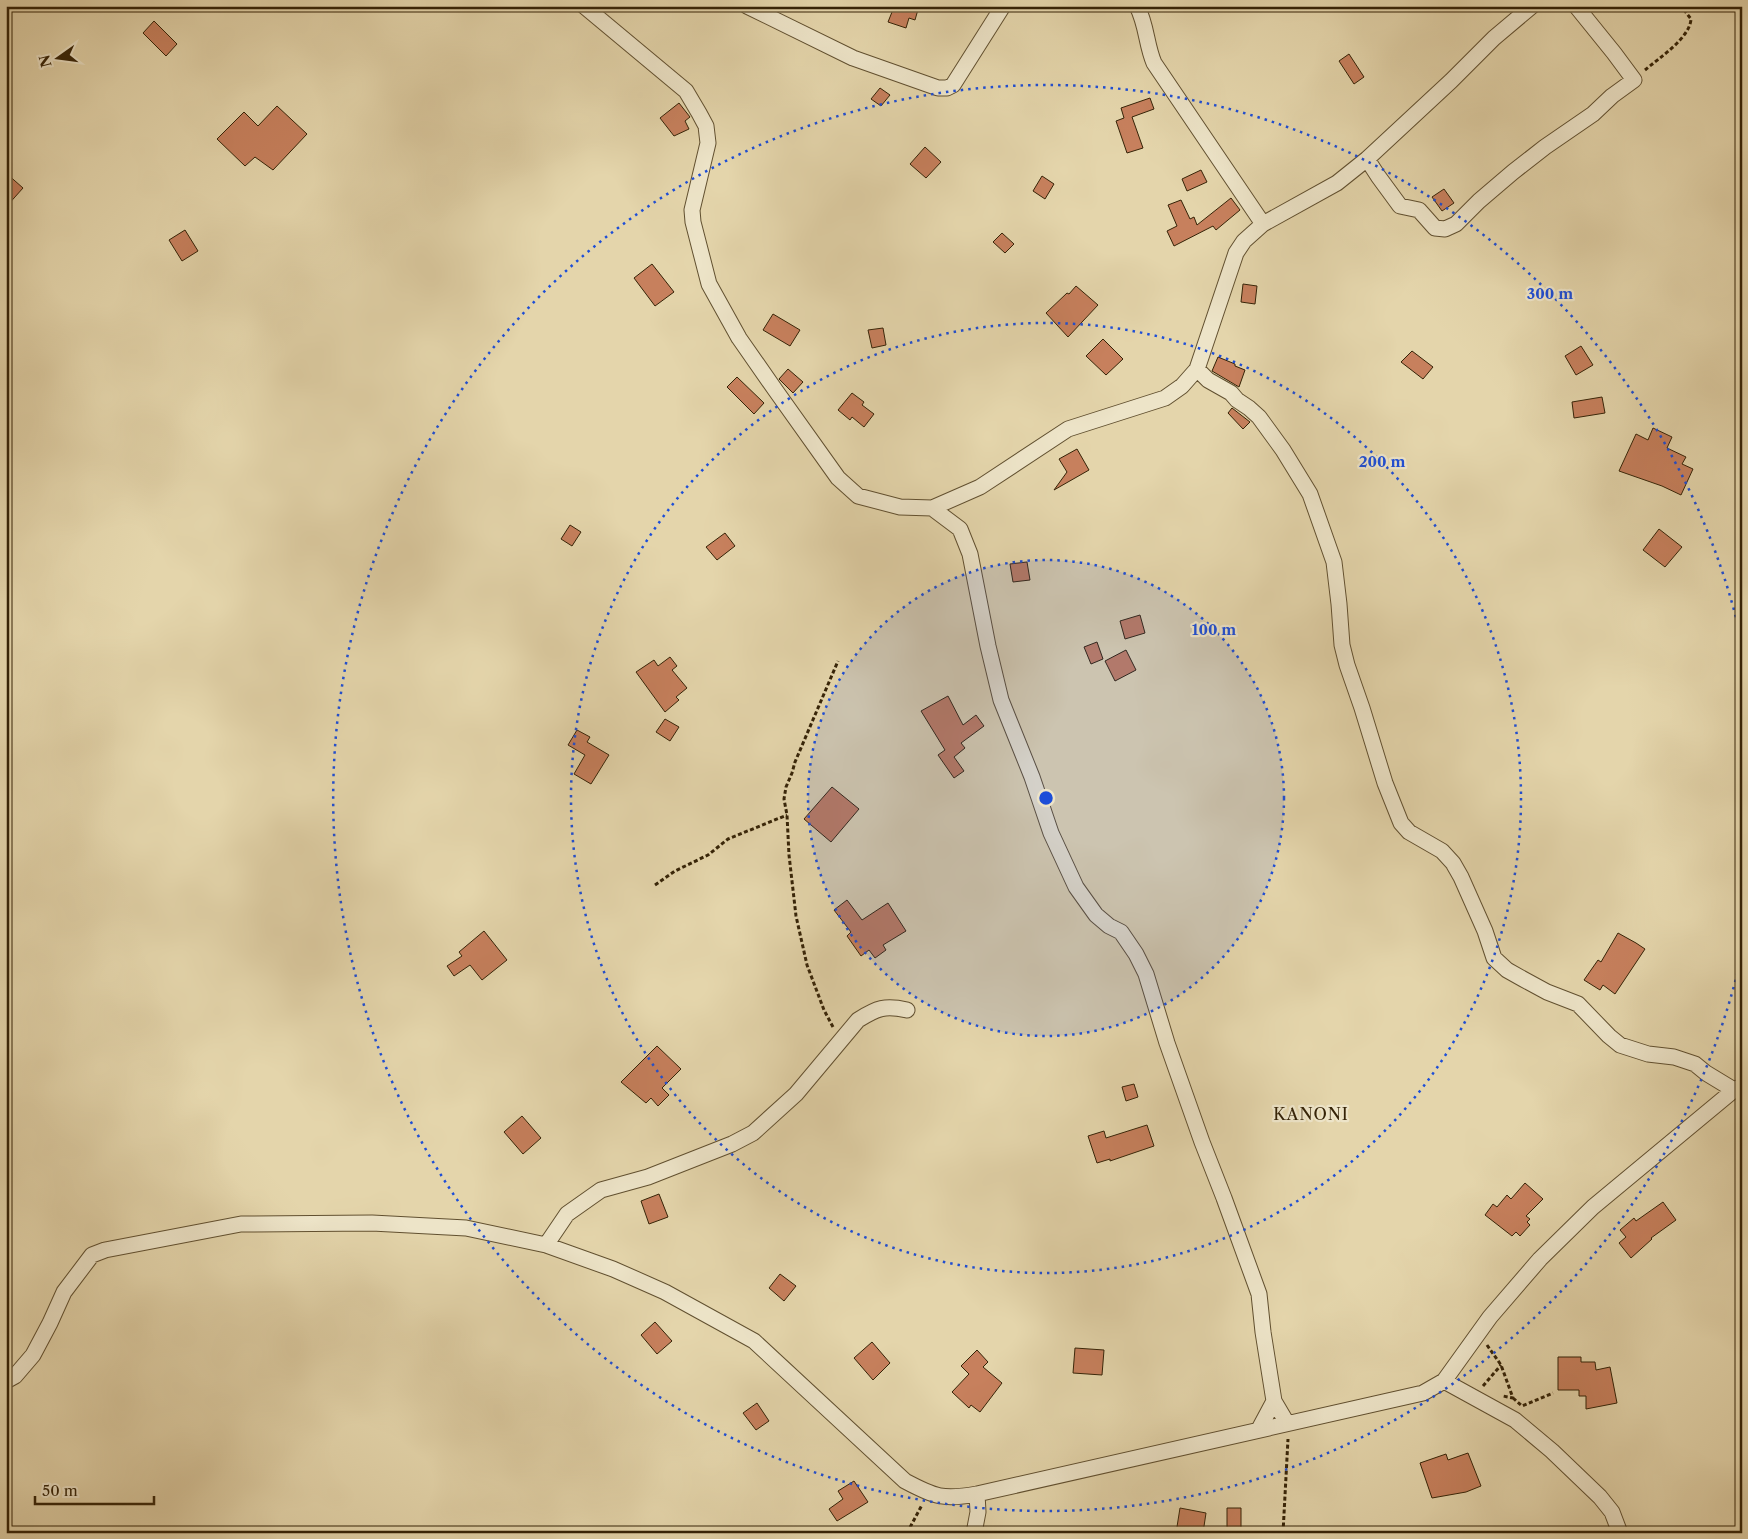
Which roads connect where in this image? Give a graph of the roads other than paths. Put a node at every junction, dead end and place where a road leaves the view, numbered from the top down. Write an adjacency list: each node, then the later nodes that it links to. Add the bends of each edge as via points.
1 (584, 6): 10 (street, via 686,91 700,113 708,142 692,210 693,222 709,284 739,338 838,478 858,496 900,507)
2 (747, 6): 3 (street, via 853,58 938,88 953,85)
3 (1003, 6)
4 (1137, 6): 8 (street, via 1154,62)
5 (1532, 6): 7 (street)
6 (1576, 6): 7 (street, via 1634,80 1594,114 1513,172 1456,224 1445,229 1435,228 1419,210 1400,206)
7 (1367, 159): 8 (street, via 1337,183)
8 (1263, 224): 9 (street, via 1244,240 1236,253)
9 (1197, 369): 10 (street, via 1182,386 1165,398 1068,429 980,488); 12 (street, via 1259,416 1310,494 1334,562 1346,665 1385,783 1401,823 1409,832 1442,851 1453,863 1494,958 1523,979 1578,1004 1620,1045 1696,1064 1706,1073)
10 (932, 508): 16 (street, via 960,529 970,554 1001,700 1051,834 1076,887 1096,915 1121,932 1146,974 1198,1133 1259,1294)
11 (907, 1010): 13 (street, via 890,1006 858,1020 796,1094 753,1133 648,1177 601,1190 567,1214)
12 (1738, 1088): 15 (street, via 1593,1206 1540,1259 1490,1317)
13 (546, 1245): 14 (street, via 466,1228 363,1223 241,1224 105,1250 92,1256 64,1292 33,1355 15,1376); 19 (street, via 664,1292 754,1341 905,1481 941,1497)
14 (6, 1381)
15 (1444, 1382): 17 (street, via 1423,1393); 21 (street, via 1515,1420 1600,1497 1612,1512)
16 (1274, 1401): 17 (street); 18 (street)
17 (1287, 1423): 18 (street)
18 (1259, 1429): 19 (street)
19 (977, 1494): 20 (street)
20 (974, 1533)
21 (1620, 1533)

